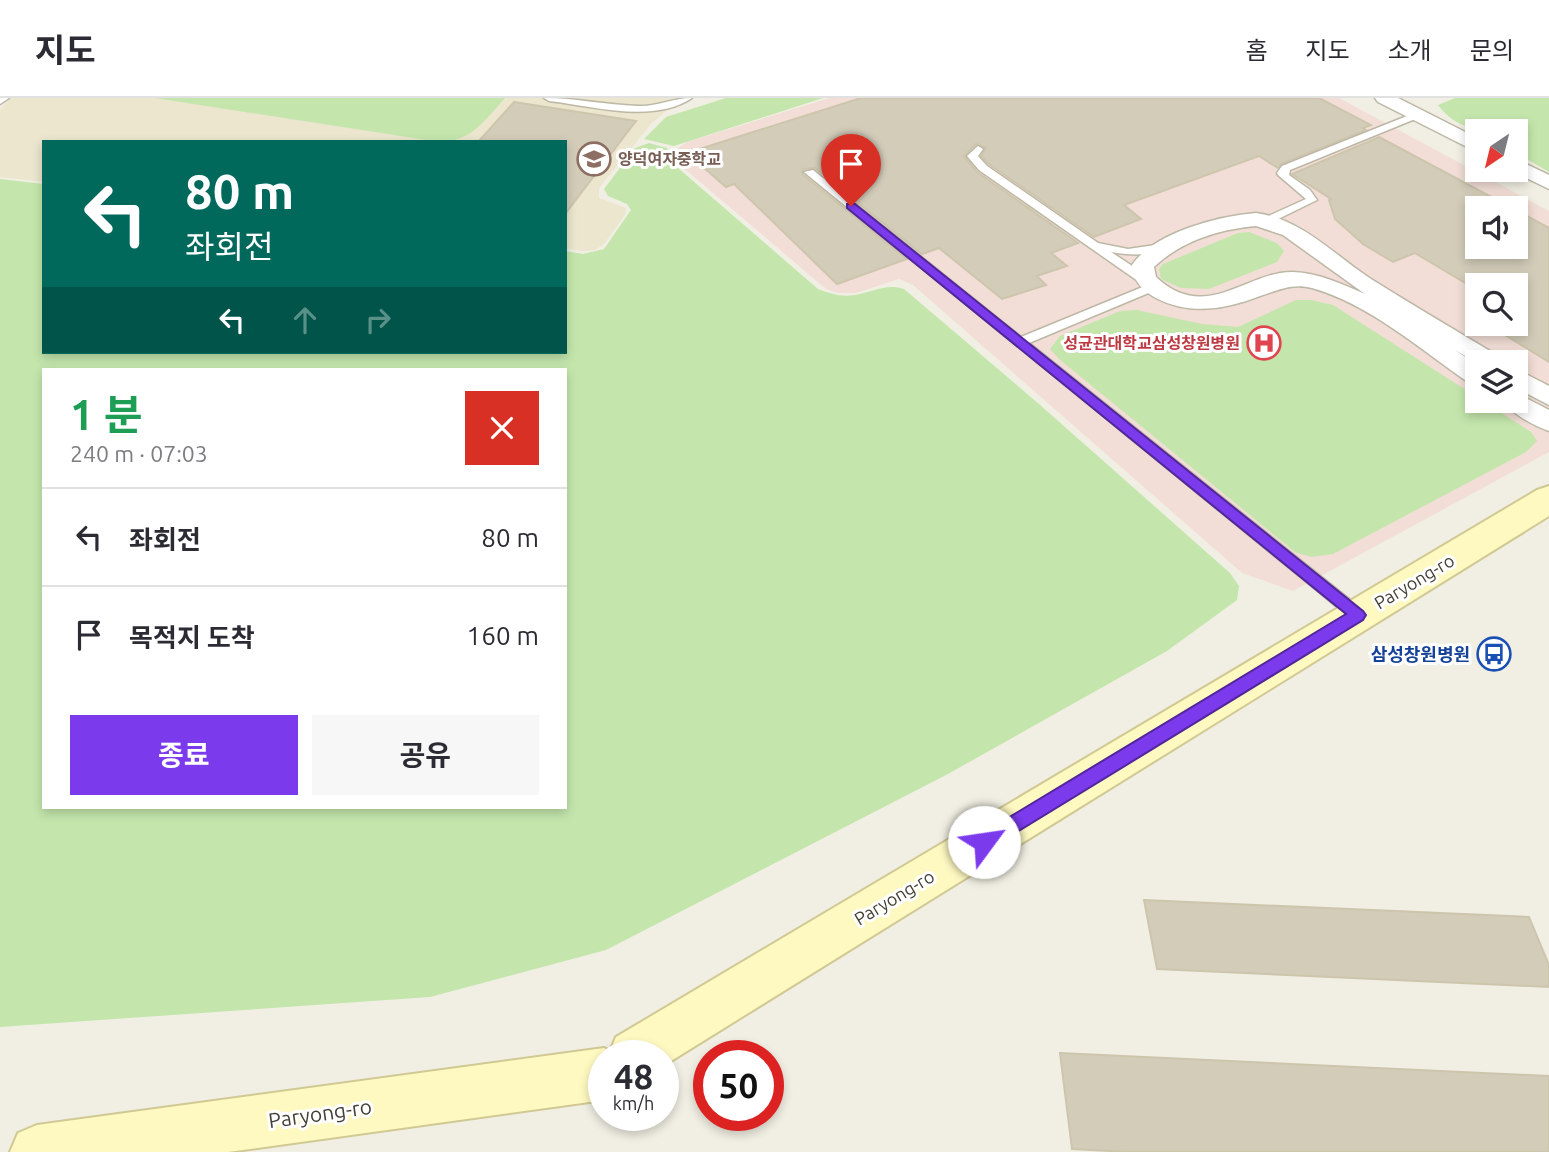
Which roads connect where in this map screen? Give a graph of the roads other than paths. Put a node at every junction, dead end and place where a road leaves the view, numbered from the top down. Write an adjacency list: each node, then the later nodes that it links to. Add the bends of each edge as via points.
1 (4, 98): 5 (lane)
2 (549, 98): 3 (lane, via 639,109)
3 (687, 98)
4 (1384, 98): 6 (street)
5 (0, 101)
6 (1417, 115): 7 (street); 12 (lane, via 1286,168 1282,173 1289,182 1312,200)
7 (1465, 140)
8 (978, 149): 13 (lane, via 972,156 983,168)
9 (809, 172): 16 (lane)
10 (1528, 172): 11 (street)
11 (1549, 183)
12 (1268, 220): 14 (street, via 1237,220); 17 (street)
13 (1079, 236): 14 (lane, via 1128,253); 15 (lane)
14 (1162, 247): 15 (street, via 1143,265 1143,275)
15 (1152, 285): 16 (lane); 18 (street, via 1167,294 1211,304 1279,281 1317,282 1358,299)
16 (1020, 342): 24 (lane)
17 (1472, 350)
18 (1465, 368)
19 (1528, 384): 20 (street)
20 (1549, 397)
21 (1528, 409): 22 (street)
22 (1549, 422)
23 (1549, 499): 24 (main road, Paryong-ro)
24 (1358, 615): 25 (main road, Paryong-ro)
25 (659, 1040)
26 (588, 1076): 27 (main road, Paryong-ro)
27 (87, 1149): 28 (main road, Paryong-ro)
28 (37, 1152)

